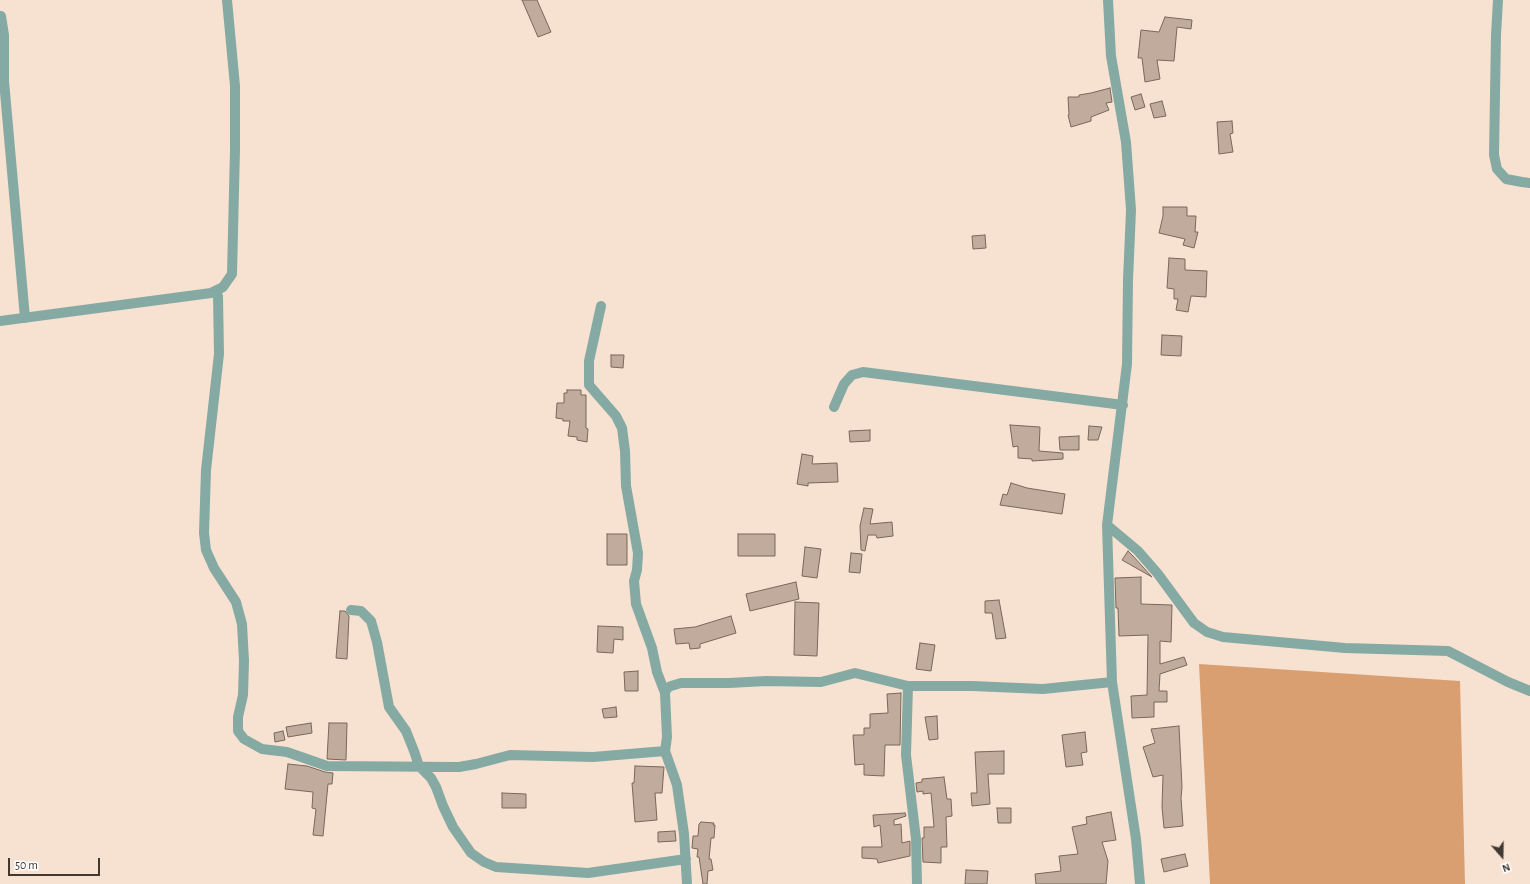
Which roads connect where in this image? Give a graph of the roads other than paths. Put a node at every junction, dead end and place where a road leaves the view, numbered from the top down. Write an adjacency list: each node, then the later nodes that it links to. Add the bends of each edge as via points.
1 (227, 0): 8 (street, via 235,86 232,274 223,287 211,293)
2 (1108, 0): 10 (street, via 1111,56 1126,142 1131,210 1127,364)
3 (1498, 0): 5 (street, via 1494,155 1498,169 1506,179)
4 (1, 16): 8 (street)
5 (1530, 183)
6 (218, 296): 19 (street, via 219,354 207,463 204,533 206,550 214,568 236,602 242,624 243,695 238,731 244,739 262,749 287,752 327,766)
7 (601, 306): 17 (street, via 589,361 589,385 616,416 622,428 626,486 638,553 634,581 636,604)
8 (24, 318): 9 (street)
9 (0, 321)
10 (1122, 405): 11 (street, via 863,372 852,375 844,384); 12 (street)
11 (834, 407)
12 (1107, 525): 14 (street); 16 (street, via 1138,551 1194,623 1207,632 1223,637 1345,648 1448,652)
13 (351, 610): 19 (street, via 361,611 371,621 389,707 406,731)
14 (1112, 682): 15 (street, via 1043,689); 23 (street, via 1136,839)
15 (908, 686): 17 (street, via 855,673 821,682 681,683 667,688); 22 (street, via 906,756 916,839)
16 (1530, 691)
17 (665, 693): 18 (street)
18 (665, 751): 19 (street, via 593,757 510,755 459,767); 20 (street, via 677,784)
19 (419, 766): 20 (street, via 431,778 453,827 471,853 496,867 588,873)
20 (686, 859): 21 (street)
21 (687, 884)
22 (917, 884)
23 (1140, 884)

